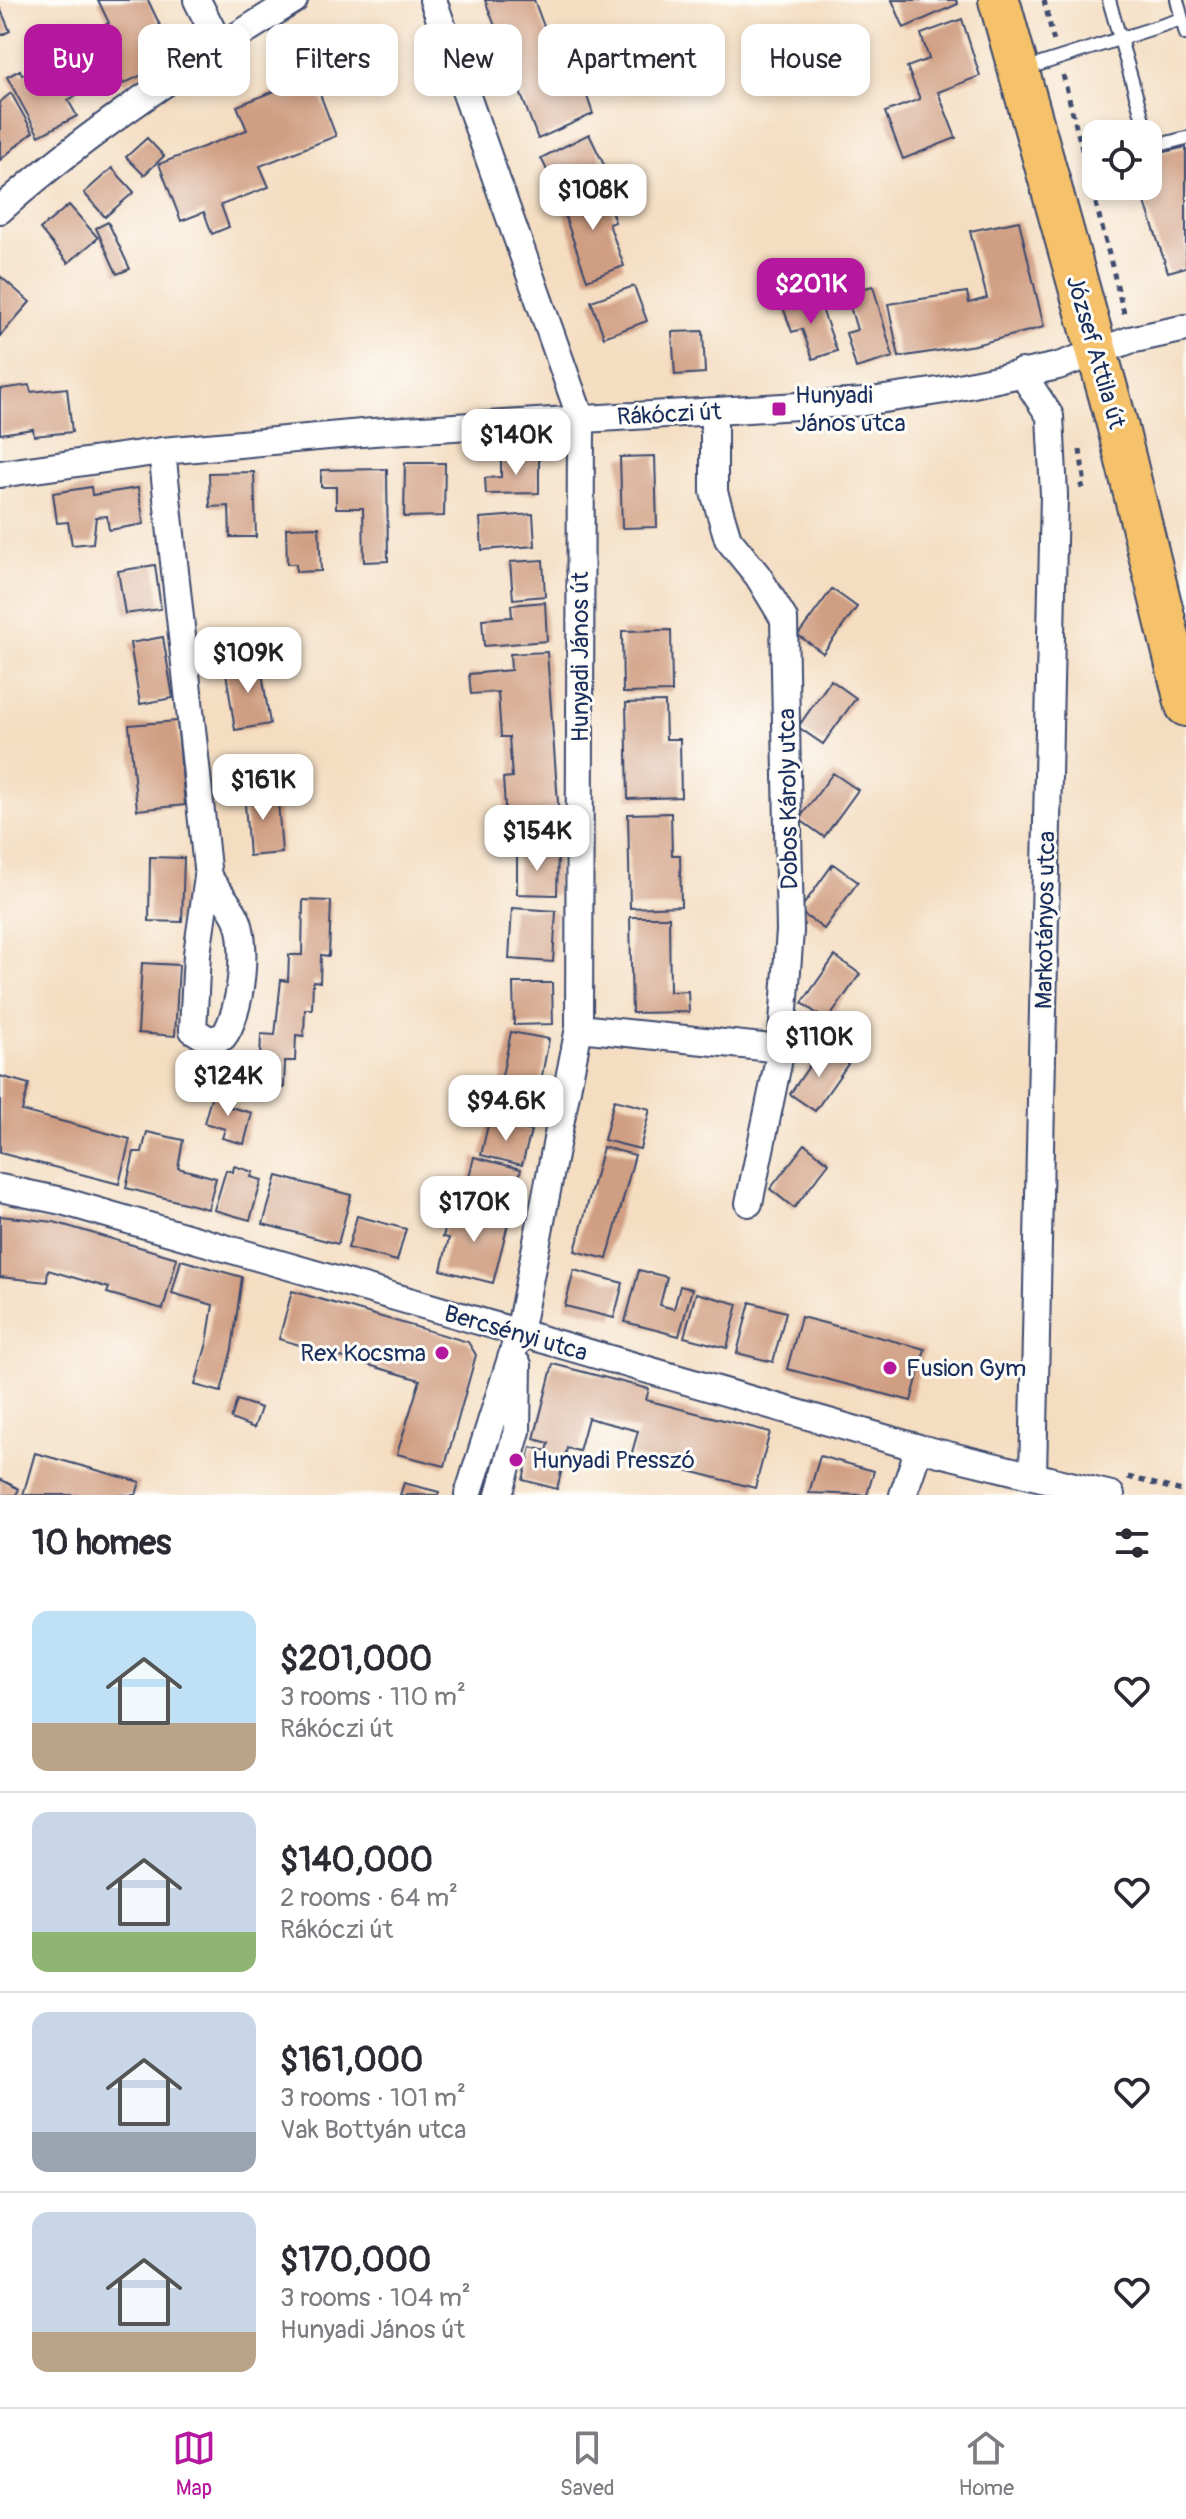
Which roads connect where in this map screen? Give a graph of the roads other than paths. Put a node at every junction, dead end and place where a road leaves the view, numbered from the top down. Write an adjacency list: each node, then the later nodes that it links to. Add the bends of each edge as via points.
1 (197, 0): 8 (street)
2 (294, 0): 9 (street)
3 (433, 0): 22 (street, Hunyadi János út)
4 (999, 0): 12 (main road, József Attila út)
5 (1109, 0): 11 (lane)
6 (1177, 0): 7 (lane)
7 (1182, 19): 10 (lane); 11 (lane)
8 (209, 24)
9 (250, 27)
10 (1186, 34)
11 (1120, 39): 12 (lane); 14 (lane)
12 (1018, 71): 19 (main road, József Attila út)
13 (150, 96): 17 (street)
14 (1144, 120)
15 (1186, 138): 16 (lane)
16 (1162, 144)
17 (0, 210)
18 (1186, 328): 19 (street, Rákóczi út)
19 (1113, 347): 20 (street, Rákóczi út); 25 (main road, József Attila út, via 1117,424)
20 (1021, 372): 21 (street, Rákóczi út, via 864,402); 33 (street, Markotányos utca, via 1050,416 1054,495)
21 (714, 412): 22 (street, Rákóczi út); 28 (street, Dobos Károly utca, via 714,492 728,539 784,619 790,931)
22 (581, 419): 23 (street, Rákóczi út); 27 (street, Hunyadi János út)
23 (162, 451): 24 (street, Rákóczi út); 26 (street)
24 (0, 474)
25 (1186, 706)
26 (208, 877): 26 (street, via 193,1030 209,1040 223,1037 234,1024 240,985 238,919)
27 (579, 1028): 28 (street); 31 (street, Hunyadi János út)
28 (781, 1049): 30 (street, Dobos Károly utca)
29 (0, 1188): 31 (street, Bercsényi utca, via 62,1201)
30 (749, 1203)
31 (519, 1333): 32 (street, Bercsényi utca); 34 (street, Hunyadi János út); 35 (street, Hunyadi János út, via 517,1431)
32 (919, 1448): 33 (street, Bercsényi utca); 36 (street)
33 (1033, 1476): 37 (street, Bercsényi utca)
34 (468, 1495)
35 (499, 1495)
36 (903, 1495)
37 (1111, 1495)

